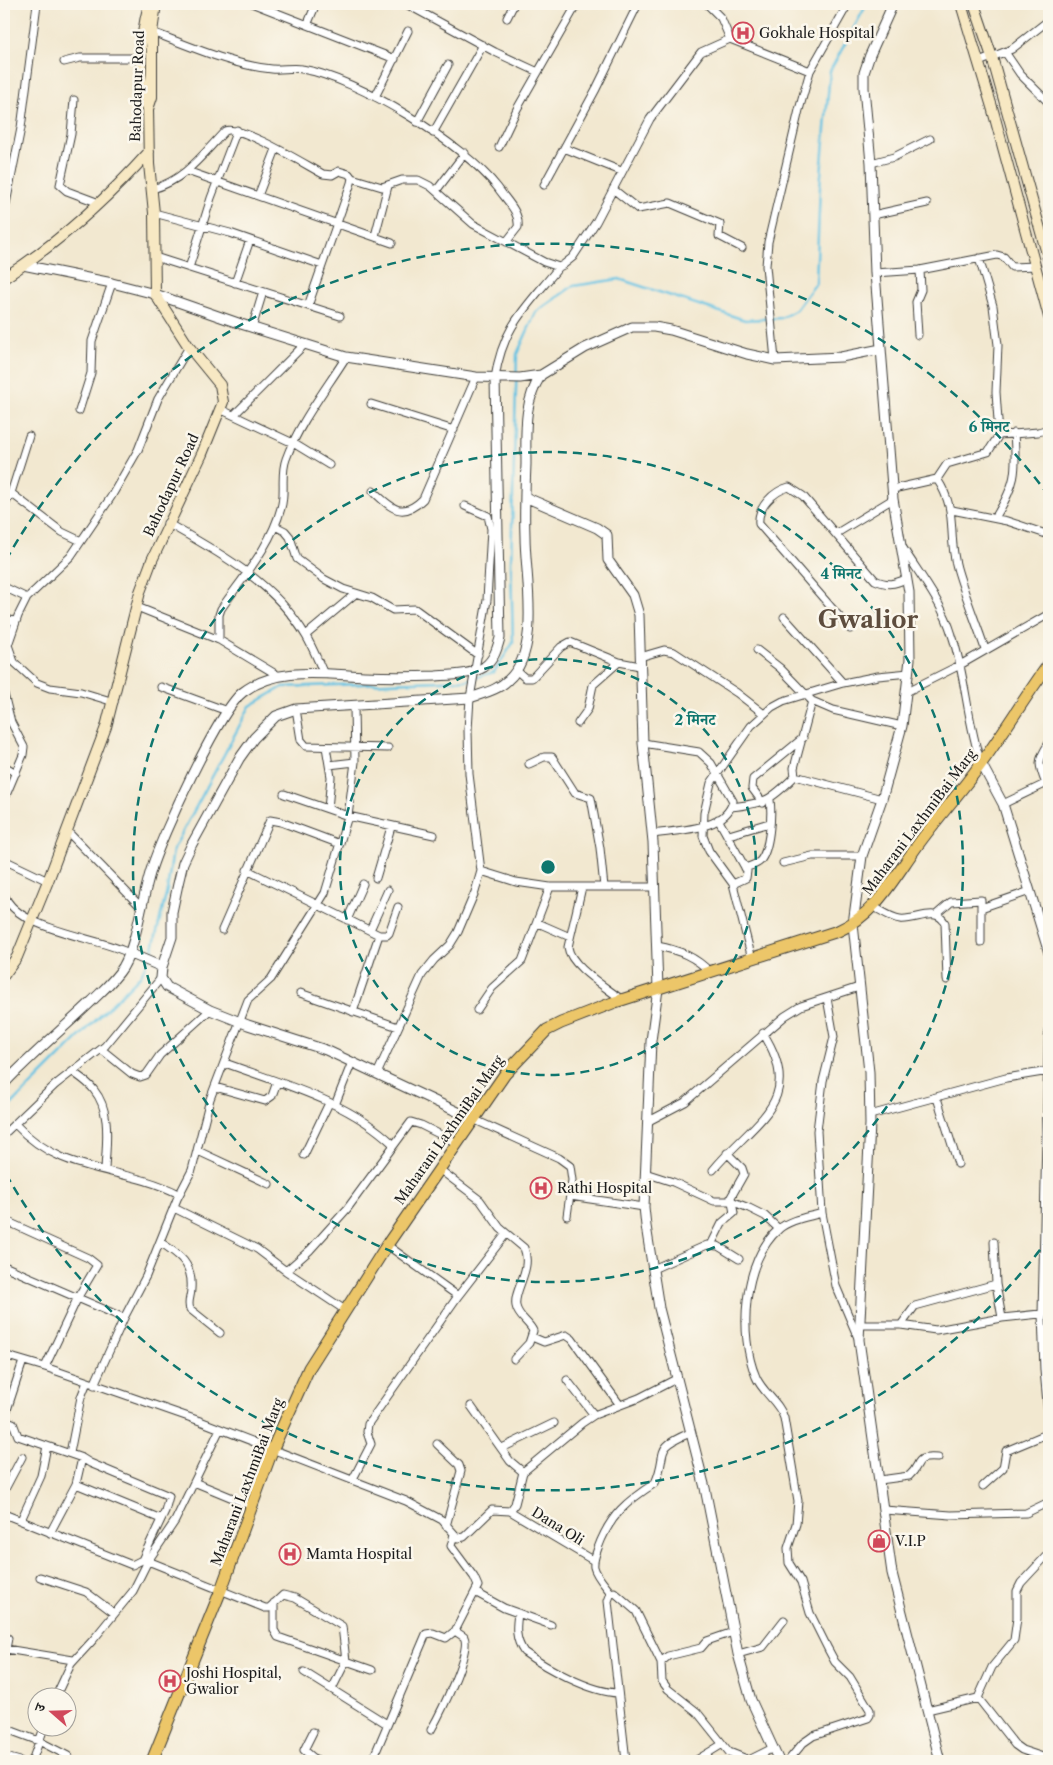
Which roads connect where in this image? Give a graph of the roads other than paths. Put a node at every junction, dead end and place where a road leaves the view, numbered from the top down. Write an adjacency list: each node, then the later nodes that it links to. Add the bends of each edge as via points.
1 (37, 4): 59 (street, via 21,128)
2 (149, 4): 24 (main road, via 143,29)
3 (156, 4): 20 (main road, Bahodapur Road)
4 (254, 4): 15 (street)
5 (316, 4): 18 (street)
6 (406, 4): 22 (street)
7 (514, 4): 16 (street)
8 (578, 4): 31 (street)
9 (638, 4): 41 (street)
10 (707, 4): 21 (street, via 721,18)
11 (848, 4): 30 (street)
12 (894, 4): 45 (street, via 864,73)
13 (961, 4): 28 (main road)
14 (974, 4): 26 (main road)
15 (272, 6): 18 (street)
16 (507, 18)
17 (1049, 20): 23 (street, via 1027,39)
18 (308, 23): 25 (street)
19 (408, 31): 25 (street)
20 (152, 32): 32 (street, via 247,64 272,69 302,69); 35 (main road, Bahodapur Road, via 152,97)
21 (730, 39): 30 (street); 47 (street, via 700,52 650,119)
22 (483, 45): 31 (street); 38 (street)
23 (1004, 52): 26 (street); 34 (street, via 1020,74)
24 (142, 58): 27 (street, via 80,58); 35 (main road, via 142,92)
25 (395, 58): 32 (street)
26 (992, 58): 28 (street); 70 (main road)
27 (64, 62)
28 (979, 62): 73 (main road)
29 (448, 66): 36 (street)
30 (810, 71): 92 (street, via 768,242 766,266)
31 (538, 72): 40 (street)
32 (375, 97): 36 (street)
33 (74, 100): 56 (street, via 71,134 60,185 67,191)
34 (1049, 103)
35 (148, 109): 43 (main road, Bahodapur Road)
36 (417, 122): 38 (street)
37 (237, 130): 42 (street); 46 (street, via 225,131); 49 (street)
38 (433, 133): 44 (street)
39 (930, 139): 45 (street, via 894,157)
40 (499, 147)
41 (564, 148): 47 (street); 50 (street)
42 (276, 149): 48 (street, via 323,174 332,175 339,171); 55 (street)
43 (149, 152): 52 (main road, Bahodapur Road); 56 (main road)
44 (465, 153): 54 (street); 66 (street, via 486,173 518,216 518,227)
45 (871, 163): 60 (street)
46 (187, 171): 49 (street); 52 (street)
47 (621, 171): 53 (street)
48 (352, 178): 51 (street); 61 (street)
49 (217, 183): 55 (street); 62 (street)
50 (544, 185)
51 (388, 186): 54 (street, via 409,178); 63 (street)
52 (152, 189): 58 (main road, Bahodapur Road)
53 (613, 189): 67 (street, via 638,209 670,203 720,224 719,236); 74 (street, via 573,257)
54 (436, 191): 66 (street, via 473,224)
55 (258, 196): 61 (street)
56 (99, 203): 71 (main road)
57 (927, 203): 60 (street)
58 (154, 213): 62 (street); 68 (main road, Bahodapur Road)
59 (4, 214)
60 (873, 215): 77 (street)
61 (337, 222): 63 (street); 72 (street)
62 (202, 225): 64 (street); 75 (street)
63 (375, 236): 65 (street)
64 (250, 240): 72 (street); 80 (street)
65 (392, 242)
66 (508, 242): 74 (street)
67 (742, 248)
68 (154, 257): 75 (street); 82 (main road, Bahodapur Road)
69 (980, 258): 73 (street, via 1001,255 1012,267); 76 (street); 103 (street, via 994,306 998,345)
70 (1049, 261)
71 (23, 265): 78 (main road); 79 (street)
72 (322, 265): 83 (street)
73 (1036, 266): 85 (main road)
74 (559, 267): 95 (street, via 510,327 502,345)
75 (189, 268): 80 (street)
76 (920, 270): 77 (street); 87 (street, via 921,290 916,302)
77 (875, 273): 90 (street)
78 (4, 278)
79 (112, 283): 82 (street); 98 (street, via 92,341 91,373)
80 (235, 283): 81 (street)
81 (263, 292): 83 (street); 86 (street)
82 (154, 294): 86 (street); 89 (main road)
83 (308, 306): 84 (street)
84 (340, 316)
85 (1049, 317)
86 (252, 328): 88 (street)
87 (918, 335)
88 (304, 345): 91 (street); 99 (street)
89 (188, 347): 97 (main road, via 220,385); 121 (street, via 158,399 138,450)
90 (881, 349): 92 (street, via 841,357); 108 (street)
91 (346, 357): 94 (street); 105 (street)
92 (775, 360): 93 (street, via 671,330 632,327 585,348)
93 (541, 375): 95 (street); 111 (street, via 527,406)
94 (476, 377): 95 (street); 101 (street)
95 (498, 378): 145 (street, via 500,638 491,660)
96 (372, 404): 101 (street)
97 (222, 410): 99 (street); 117 (main road, Bahodapur Road)
98 (79, 411)
99 (234, 415): 105 (street)
100 (1049, 429): 102 (street)
101 (454, 430): 109 (street, via 423,499 414,508 398,510)
102 (1014, 433): 103 (street); 116 (street, via 1014,484)
103 (998, 434): 107 (street, via 988,452 947,464)
104 (29, 436): 110 (street)
105 (293, 442): 106 (street); 118 (street, via 283,468 282,506)
106 (329, 465)
107 (937, 479): 108 (street); 115 (street)
108 (893, 489): 112 (street)
109 (373, 491)
110 (11, 493): 113 (street); 121 (street, via 62,532)
111 (526, 497): 141 (street, via 607,535 608,560 638,606); 143 (street, via 529,631 523,657)
112 (893, 499): 119 (street); 122 (street)
113 (4, 506)
114 (465, 506): 139 (street, via 482,512 491,522 487,600)
115 (952, 510): 116 (street); 136 (street, via 957,568)
116 (995, 518): 120 (street)
117 (167, 523): 123 (street); 128 (main road, Bahodapur Road)
118 (275, 526): 123 (street); 126 (street, via 290,537 294,553 304,565)
119 (838, 533): 124 (street, via 876,580 893,585); 133 (street, via 803,496 789,487 781,489 762,508 758,517 762,530)
120 (1049, 535)
121 (81, 542): 127 (street, via 61,568)
122 (900, 544): 124 (street); 142 (street, via 947,621)
123 (248, 571): 134 (street); 135 (street, via 221,609)
124 (906, 578): 147 (street, via 909,592)
125 (4, 587): 127 (street)
126 (355, 594): 134 (street); 139 (street, via 372,598 393,610 415,609)
127 (27, 598): 132 (street)
128 (137, 607): 135 (street); 157 (main road, Bahodapur Road)
129 (1049, 614): 136 (street)
130 (784, 617): 150 (street)
131 (4, 619): 132 (street)
132 (15, 621): 138 (street, via 8,644)
133 (850, 629)
134 (306, 635): 148 (street)
135 (219, 640): 149 (street)
136 (985, 649): 142 (street)
137 (757, 650): 154 (street, via 780,668)
138 (10, 655): 144 (street); 157 (street, via 37,683)
139 (478, 656): 145 (street)
140 (619, 662): 141 (street); 143 (street, via 570,642 532,678 526,678); 162 (street, via 593,685 588,709)
141 (640, 662): 161 (street, via 664,650 674,652); 165 (street)
142 (960, 665): 152 (street); 172 (street)
143 (516, 670): 155 (street, via 496,689)
144 (4, 671)
145 (475, 671): 148 (street, via 447,676 405,677); 155 (street)
146 (1047, 671): 172 (main road, Maharani LaxhmiBai Marg)
147 (909, 673): 150 (street); 152 (street)
148 (324, 674): 149 (street)
149 (279, 676): 160 (street, via 257,683 242,693)
150 (843, 683): 154 (street)
151 (161, 687): 160 (street)
152 (908, 691): 163 (street)
153 (4, 694): 175 (street, via 11,722 24,747)
154 (804, 695): 156 (street); 161 (street, via 783,701)
155 (471, 696): 158 (street); 202 (street, via 469,774)
156 (812, 701): 163 (street, via 833,710); 164 (street)
157 (114, 702): 192 (main road, Bahodapur Road)
158 (354, 707): 159 (street); 167 (street)
159 (296, 710): 168 (street, via 303,744); 233 (street, via 276,716 254,738 239,758 192,844 178,884 170,946)
160 (228, 711): 214 (street, via 169,827)
161 (764, 714): 176 (street, via 751,726)
162 (578, 723)
163 (902, 726): 180 (street)
164 (803, 738): 177 (street, via 794,768); 183 (street, via 754,779 752,788)
165 (643, 743): 176 (street, via 699,752); 193 (street)
166 (1049, 743): 178 (street, via 1039,761)
167 (354, 746): 168 (street); 169 (street); 170 (street)
168 (326, 747): 174 (street)
169 (388, 748)
170 (355, 762): 174 (street); 187 (street)
171 (529, 764): 210 (street, via 552,757 575,793 591,798)
172 (981, 764): 184 (street); 217 (main road, Maharani LaxhmiBai Marg)
173 (4, 766): 175 (street)
174 (329, 766): 186 (street)
175 (16, 773): 181 (street)
176 (717, 773): 185 (street, via 731,794); 190 (street, via 707,797)
177 (795, 776): 180 (street); 182 (street)
178 (1048, 783): 184 (street)
179 (284, 794): 186 (street)
180 (882, 799): 197 (street)
181 (4, 800)
182 (770, 800): 183 (street); 189 (street)
183 (763, 803): 185 (street)
184 (1003, 804): 212 (street)
185 (731, 807): 188 (street)
186 (328, 809): 187 (street)
187 (348, 816): 191 (street); 196 (street)
188 (718, 819): 190 (street); 194 (street)
189 (769, 822): 194 (street); 200 (street, via 761,860)
190 (702, 826): 193 (street); 206 (street, via 709,851)
191 (391, 827): 195 (street); 203 (street)
192 (66, 831): 204 (main road, Bahodapur Road); 214 (street)
193 (652, 834): 207 (street)
194 (729, 834): 200 (street)
195 (434, 835)
196 (340, 844): 201 (street, via 270,820); 215 (street)
197 (862, 856): 199 (street, via 812,856); 223 (street)
198 (4, 860): 204 (street)
199 (783, 863)
200 (746, 868): 206 (street, via 746,878)
201 (247, 870): 215 (street); 224 (street)
202 (481, 871): 208 (street, via 516,882); 248 (street, via 458,932 422,975)
203 (376, 878)
204 (48, 881): 220 (main road, Bahodapur Road)
205 (363, 884): 221 (street)
206 (733, 884): 232 (street)
207 (654, 886): 210 (street); 229 (street)
208 (550, 887): 209 (street); 222 (street)
209 (582, 887): 210 (street); 227 (street)
210 (604, 887)
211 (388, 890): 225 (street)
212 (1030, 891): 218 (street); 230 (street)
213 (4, 894): 220 (street, via 9,906)
214 (140, 906): 231 (street)
215 (318, 906): 221 (street); 247 (street, via 271,979 248,1000)
216 (398, 907): 226 (street, via 389,933)
217 (874, 907): 219 (street, via 904,920); 223 (main road, Maharani LaxhmiBai Marg)
218 (981, 908): 219 (street, via 981,900 951,902); 228 (street)
219 (936, 914): 237 (street, via 945,923)
220 (32, 920): 231 (street, via 113,945); 235 (main road, Bahodapur Road, via 17,956)
221 (347, 920): 225 (street)
222 (538, 923): 227 (street); 245 (street, via 522,961 492,988)
223 (853, 924): 232 (main road, Maharani LaxhmiBai Marg); 238 (street)
224 (222, 930)
225 (370, 930): 226 (street)
226 (379, 934): 246 (street)
227 (570, 937): 242 (street, via 568,947 572,961)
228 (981, 942)
229 (657, 946): 234 (street, via 680,951 696,959); 239 (street)
230 (1049, 953)
231 (133, 955): 233 (street); 257 (street, via 101,991)
232 (752, 959): 234 (main road, Maharani LaxhmiBai Marg)
233 (159, 966): 236 (street)
234 (711, 973): 239 (main road, Maharani LaxhmiBai Marg)
235 (4, 975)
236 (161, 978): 244 (street, via 167,987); 250 (street)
237 (948, 980)
238 (859, 987): 241 (street); 261 (street, via 869,1072)
239 (658, 989): 242 (main road, Maharani LaxhmiBai Marg); 263 (street, via 651,1041)
240 (300, 993): 246 (street)
241 (827, 998): 249 (street, via 801,1006); 282 (street, via 834,1037 823,1081 817,1132)
242 (622, 1000): 262 (main road, Maharani LaxhmiBai Marg, via 547,1030 505,1074)
243 (1049, 1004): 253 (street)
244 (210, 1010): 247 (street); 250 (street, via 160,1055 146,1075 132,1074)
245 (477, 1010)
246 (353, 1012): 248 (street)
247 (239, 1022): 251 (street, via 312,1044); 252 (street)
248 (398, 1027): 255 (street)
249 (764, 1033): 263 (street, via 685,1102); 269 (street, via 780,1068 779,1094 765,1115)
250 (102, 1049): 254 (street)
251 (352, 1062): 255 (street); 260 (street)
252 (225, 1063): 256 (street); 258 (street)
253 (1049, 1071): 259 (street, via 1006,1078); 296 (street, via 1043,1232)
254 (73, 1072): 264 (street); 273 (street, via 94,1089 105,1111)
255 (377, 1074): 262 (street)
256 (277, 1082): 258 (street, via 272,1096 266,1101); 260 (street)
257 (4, 1084)
258 (215, 1088): 268 (street, via 202,1125)
259 (937, 1098): 261 (street); 271 (street)
260 (332, 1104): 267 (street, via 378,1130); 270 (street)
261 (870, 1115): 303 (street)
262 (473, 1119): 266 (main road, Maharani LaxhmiBai Marg); 278 (street, via 570,1166)
263 (647, 1122): 275 (street)
264 (15, 1124): 265 (street); 273 (street, via 29,1139 55,1156)
265 (4, 1134)
266 (457, 1143): 267 (street, via 411,1122); 272 (main road, Maharani LaxhmiBai Marg)
267 (393, 1144): 294 (street, via 347,1209)
268 (198, 1150): 276 (street); 277 (street)
269 (727, 1153): 274 (street); 279 (street, via 744,1171)
270 (304, 1155)
271 (958, 1164)
272 (439, 1169): 286 (street, via 480,1200); 289 (main road, Maharani LaxhmiBai Marg)
273 (105, 1170): 277 (street, via 163,1185)
274 (713, 1170)
275 (645, 1172): 279 (street, via 714,1200); 280 (street)
276 (269, 1184)
277 (179, 1194): 281 (street)
278 (570, 1196): 280 (street); 283 (street)
279 (731, 1201): 285 (street, via 765,1216); 290 (street, via 734,1213 719,1227)
280 (644, 1207): 293 (street)
281 (174, 1208): 287 (street); 294 (street, via 257,1249)
282 (822, 1213): 285 (street); 307 (street, via 836,1286)
283 (567, 1216)
284 (4, 1220): 298 (street, via 97,1265)
285 (779, 1229): 396 (street, via 768,1242 750,1276 746,1308 748,1344 754,1370 761,1385 783,1413 796,1489 798,1513 788,1548 789,1563 801,1582 810,1613 835,1662 850,1676 870,1710 868,1718 813,1736 802,1743)
286 (506, 1234): 297 (street); 306 (street, via 526,1252 524,1277 516,1306 520,1316 533,1329)
287 (160, 1242): 301 (street); 305 (street, via 181,1256 191,1272 190,1309)
288 (994, 1242): 295 (street)
289 (387, 1245): 297 (street); 299 (main road, Maharani LaxhmiBai Marg)
290 (711, 1245): 291 (street); 293 (street)
291 (739, 1259)
292 (4, 1266): 298 (street)
293 (654, 1269): 312 (street, via 659,1308)
294 (286, 1271): 299 (street)
295 (996, 1284): 302 (street); 304 (street, via 915,1306)
296 (1046, 1291): 300 (street)
297 (458, 1296): 333 (street, via 368,1424 371,1444)
298 (78, 1297): 301 (street); 311 (street)
299 (345, 1310): 326 (main road, Maharani LaxhmiBai Marg, via 309,1368)
300 (1046, 1314): 302 (street); 320 (street, via 1044,1370)
301 (124, 1318): 314 (street)
302 (1002, 1318): 304 (street, via 936,1330)
303 (861, 1325): 304 (street); 307 (street)
304 (901, 1325)
305 (220, 1333)
306 (532, 1337): 309 (street); 315 (street, via 544,1342 566,1335 572,1339)
307 (859, 1340): 334 (street)
308 (4, 1355): 310 (street)
309 (514, 1359)
310 (23, 1360): 311 (street); 318 (street)
311 (44, 1367): 314 (street)
312 (676, 1379): 315 (street); 322 (street)
313 (567, 1380): 317 (street)
314 (90, 1383): 321 (street); 328 (street, via 81,1397)
315 (620, 1405): 317 (street)
316 (471, 1406): 327 (street)
317 (594, 1415): 332 (street)
318 (4, 1419): 325 (street, via 13,1422 18,1436)
319 (554, 1423): 327 (street)
320 (1049, 1425)
321 (220, 1429): 326 (street); 335 (street)
322 (690, 1433): 351 (street, via 665,1446 655,1483 628,1500 614,1516); 362 (street, via 705,1488)
323 (1049, 1433): 337 (street, via 1006,1451 1003,1468)
324 (438, 1444): 346 (street, via 461,1471)
325 (47, 1446): 328 (street); 345 (street, via 41,1476)
326 (273, 1448): 333 (street); 340 (main road, Maharani LaxhmiBai Marg)
327 (502, 1448): 332 (street, via 510,1461)
328 (70, 1453): 330 (street)
329 (22, 1456): 338 (street)
330 (82, 1458): 336 (street); 344 (street, via 169,1496)
331 (938, 1458): 334 (street, via 920,1459 909,1476)
332 (523, 1472): 342 (street, via 515,1504)
333 (353, 1479): 346 (street, via 406,1500 437,1516)
334 (880, 1480): 341 (street)
335 (194, 1482): 340 (street); 350 (street, via 165,1538)
336 (76, 1484): 344 (street); 347 (street)
337 (983, 1486)
338 (4, 1491)
339 (1049, 1502): 341 (street, via 1026,1513 951,1515)
340 (252, 1506): 353 (main road, Maharani LaxhmiBai Marg)
341 (884, 1510): 375 (street, via 892,1573)
342 (510, 1511): 348 (street, via 492,1510 464,1537 458,1538); 351 (street, Dana Oli)
343 (4, 1514): 345 (street)
344 (161, 1519): 350 (street)
345 (21, 1520): 347 (street)
346 (446, 1526): 348 (street)
347 (50, 1533): 350 (street, via 132,1565)
348 (454, 1534): 354 (street, via 451,1546 478,1583)
349 (1049, 1553): 374 (street, via 1017,1591 1018,1618 1014,1640 992,1667)
350 (145, 1561): 353 (street); 357 (street, via 133,1591)
351 (594, 1561): 355 (street, via 596,1573)
352 (40, 1577): 357 (street, via 86,1592)
353 (221, 1590): 356 (street, via 265,1608); 390 (main road, Maharani LaxhmiBai Marg)
354 (475, 1592): 358 (street); 361 (street)
355 (611, 1593): 368 (street, via 633,1607); 373 (street, via 608,1600)
356 (274, 1602): 367 (street, via 274,1630 278,1638); 367 (street, via 283,1595 289,1596 338,1622 344,1631)
357 (114, 1613): 366 (street)
358 (518, 1613): 360 (street); 373 (street, via 518,1643 524,1652 595,1689)
359 (784, 1620): 365 (street, via 763,1647)
360 (551, 1625)
361 (455, 1631): 376 (street, via 446,1638 426,1634); 378 (street, via 464,1638 466,1646)
362 (733, 1632): 365 (street); 368 (street, via 707,1641 701,1648 668,1656)
363 (4, 1634): 364 (street, via 8,1638)
364 (5, 1651): 366 (street)
365 (738, 1654): 383 (street, via 752,1700)
366 (73, 1660): 371 (street)
367 (346, 1661): 369 (street); 372 (street)
368 (661, 1662): 382 (street, via 664,1686 697,1712)
369 (372, 1670)
370 (304, 1672): 372 (street)
371 (60, 1688)
372 (332, 1689): 376 (street)
373 (618, 1694): 393 (street)
374 (978, 1698): 375 (street); 384 (street, via 1015,1745)
375 (927, 1710): 397 (street)
376 (387, 1724): 392 (street)
377 (4, 1728): 381 (street)
378 (431, 1730)
379 (312, 1732): 391 (street, via 304,1750)
380 (40, 1738): 381 (street)
381 (39, 1741): 388 (street); 389 (street, via 68,1756)
382 (722, 1745): 383 (street, via 729,1752 749,1760); 394 (street)
383 (773, 1748): 395 (street)
384 (1035, 1758): 385 (street)
385 (1049, 1759)
386 (6, 1761): 387 (street, via 10,1758)
387 (20, 1761)
388 (32, 1761)
389 (68, 1761)
390 (152, 1761)
391 (318, 1761)
392 (372, 1761)
393 (626, 1761)
394 (696, 1761)
395 (779, 1761)
396 (788, 1761)
397 (940, 1761)

